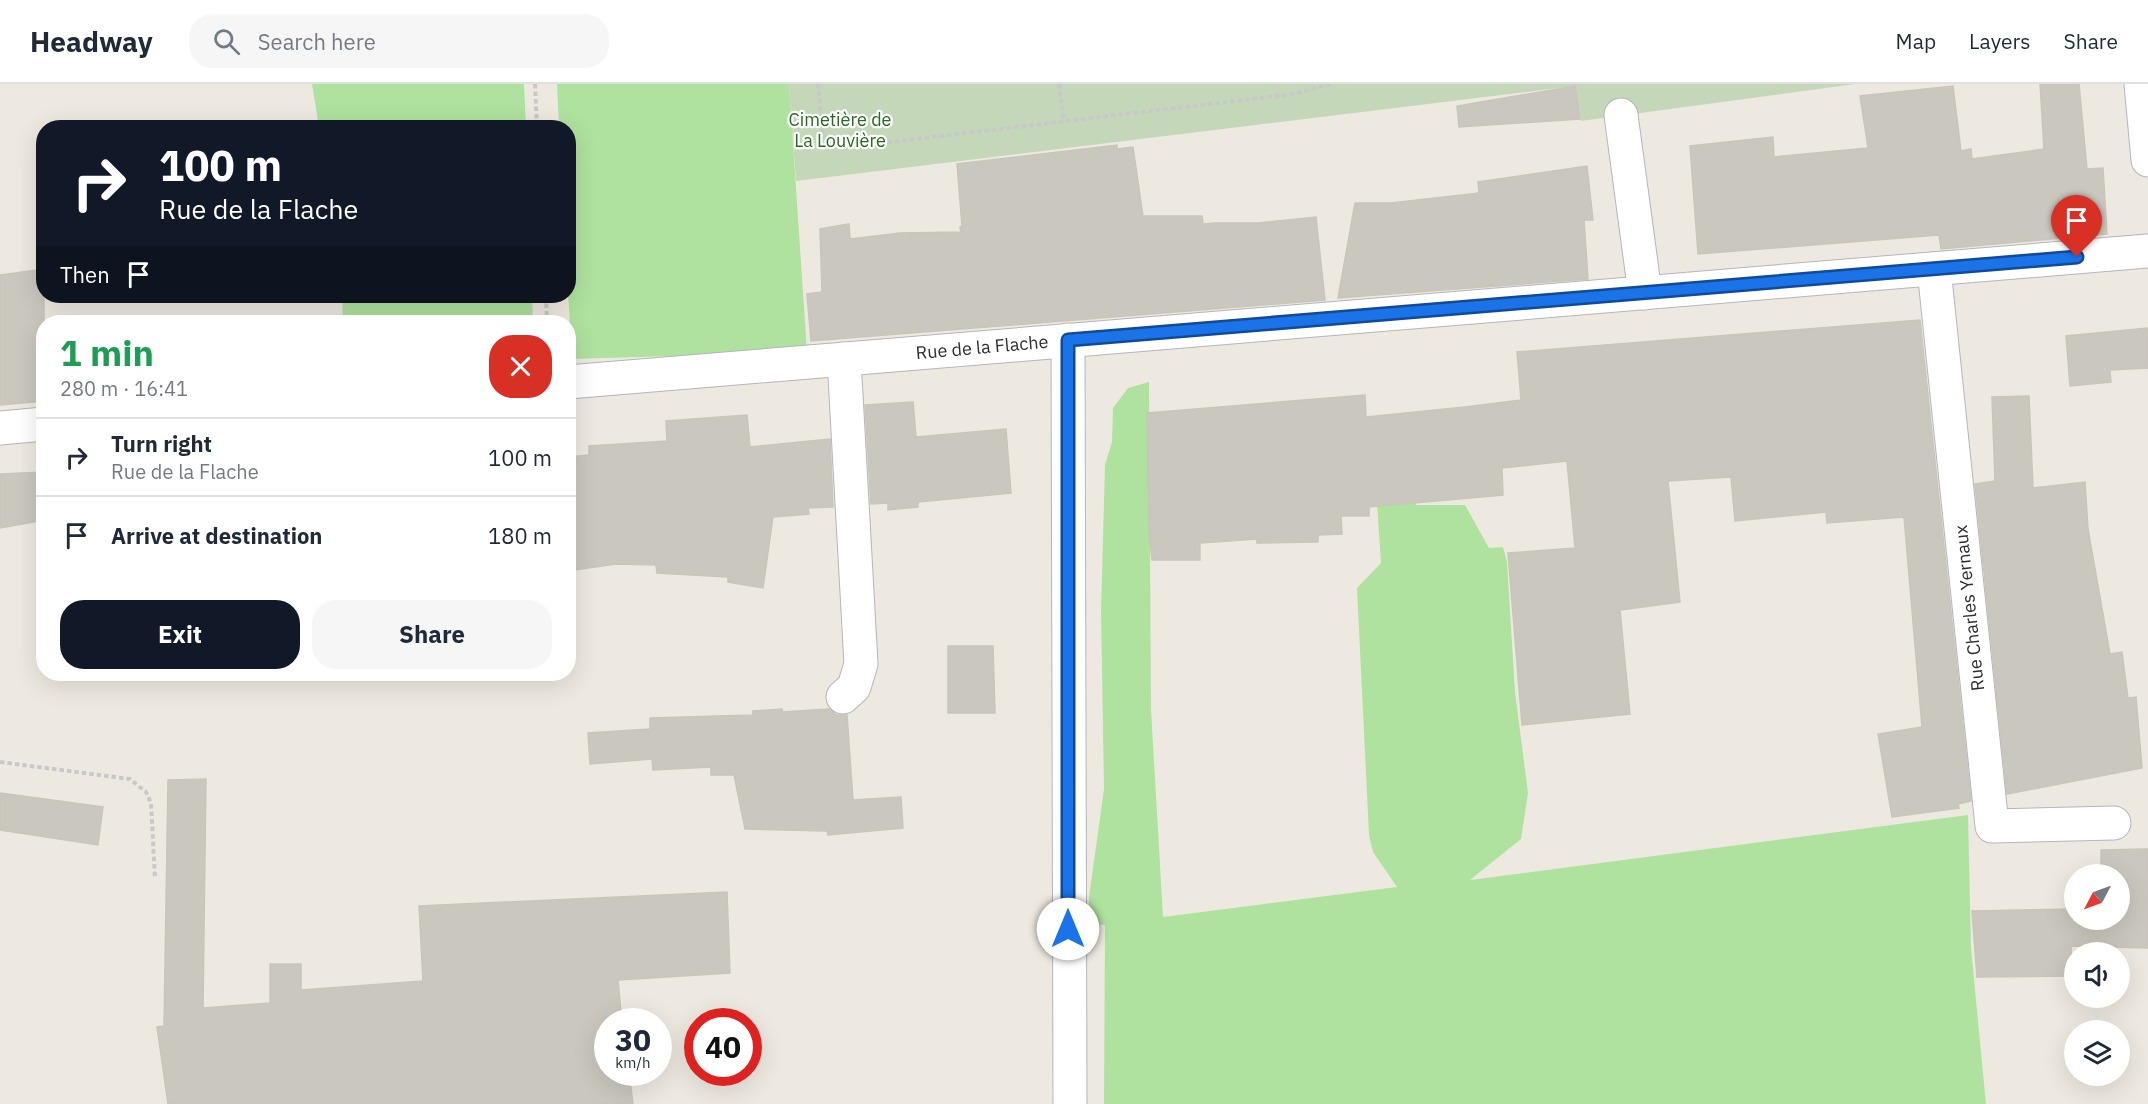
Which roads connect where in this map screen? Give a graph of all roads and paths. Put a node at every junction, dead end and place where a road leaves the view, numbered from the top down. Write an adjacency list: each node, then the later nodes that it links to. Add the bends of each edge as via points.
1 (535, 84): 9 (path)
2 (818, 84): 10 (path, via 822,133 836,146)
3 (1059, 84): 10 (path)
4 (1304, 84): 7 (path)
5 (1330, 84): 7 (path)
6 (2142, 84): 11 (street)
7 (1305, 91): 10 (path)
8 (1621, 115): 14 (street)
9 (537, 120)
10 (1064, 122)
11 (2148, 160)
12 (2148, 251): 13 (street, Rue de la Flache)
13 (1934, 269): 14 (street, Rue de la Flache); 22 (street, Rue Charles Yernaux, via 1992,826)
14 (1645, 293): 15 (street, Rue de la Flache)
15 (1068, 340): 16 (street, Rue de la Flache); 24 (street)
16 (844, 359): 17 (street, Rue de la Flache); 20 (street, via 861,664 854,687)
17 (576, 381)
18 (36, 425): 19 (street)
19 (0, 428)
20 (843, 697)
21 (0, 762): 23 (path, via 130,779 146,792 151,803)
22 (2114, 823)
23 (155, 879)
24 (1070, 1104)

